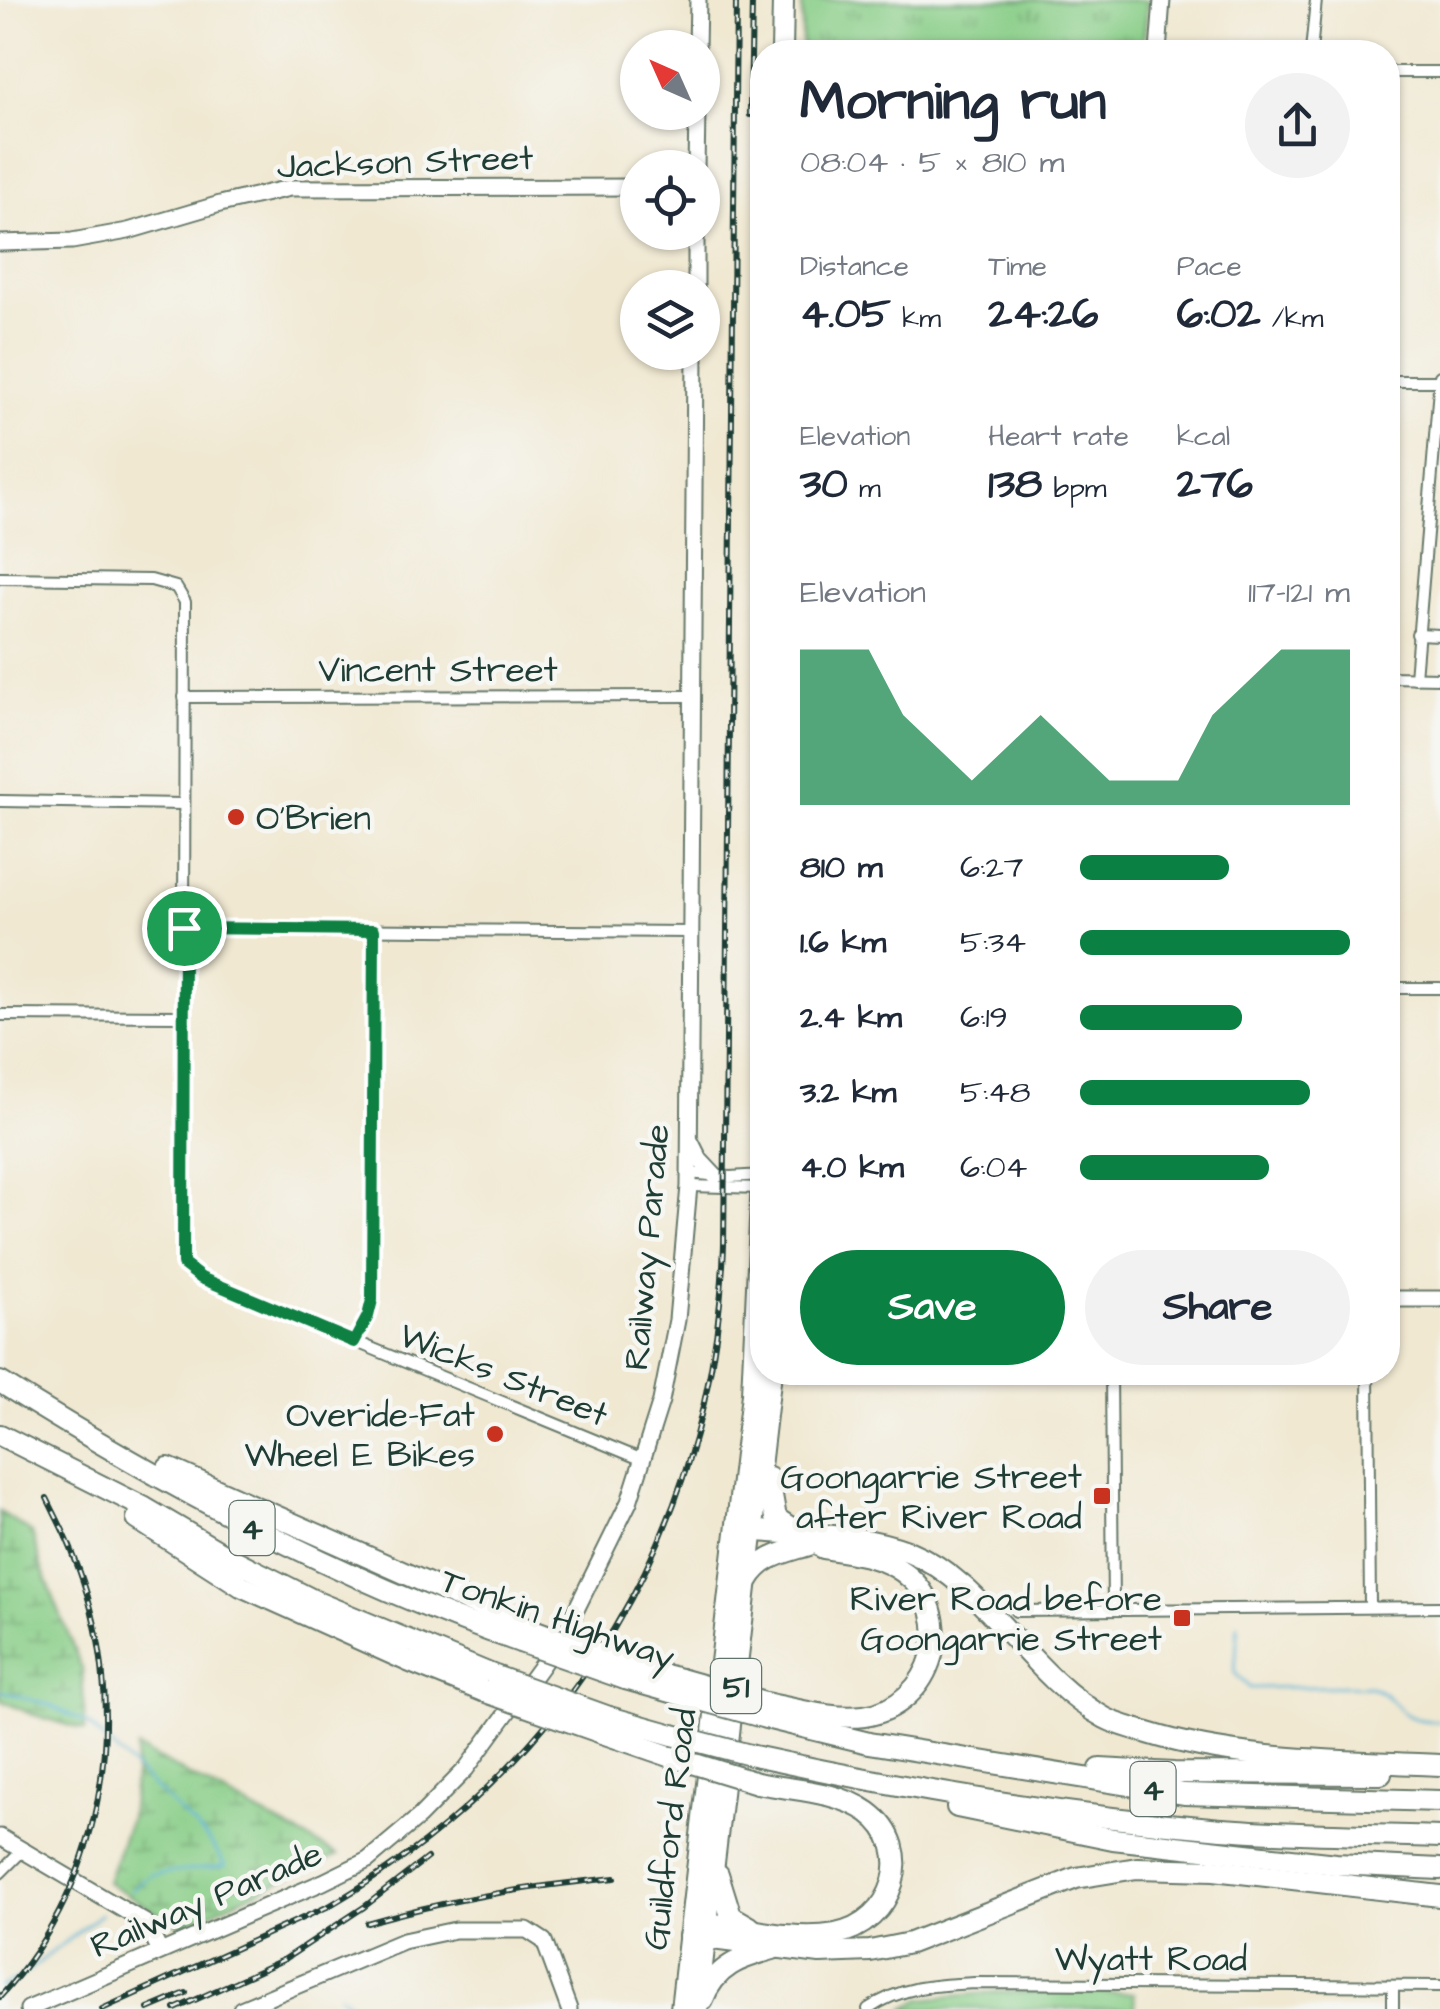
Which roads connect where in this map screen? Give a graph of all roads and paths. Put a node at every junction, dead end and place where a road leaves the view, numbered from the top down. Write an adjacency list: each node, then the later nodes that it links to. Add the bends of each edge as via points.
1 (698, 0): 5 (street)
2 (782, 0): 6 (highway)
3 (1162, 0): 7 (street)
4 (1316, 0): 8 (street)
5 (697, 30)
6 (782, 40)
7 (1159, 40)
8 (1312, 40)
9 (1400, 72): 10 (street)
10 (1440, 72)
11 (620, 187): 12 (street, Jackson Street, via 290,188 128,231)
12 (0, 243)
13 (695, 370): 23 (street, Railway Parade)
14 (1440, 379): 15 (street); 16 (street)
15 (1400, 381)
16 (1434, 507): 18 (street)
17 (0, 578): 24 (street, Wicks Street, via 151,580 176,587 185,602)
18 (1417, 634): 19 (street); 21 (street)
19 (1440, 635)
20 (1400, 677): 21 (street)
21 (1414, 678): 22 (street)
22 (1440, 678)
23 (691, 696): 24 (street, Vincent Street); 29 (street, Railway Parade)
24 (184, 697): 26 (street, Wicks Street)
25 (0, 801): 26 (street)
26 (184, 804): 27 (street, Wicks Street)
27 (184, 928): 28 (street); 33 (street, Wicks Street)
28 (374, 930): 29 (street); 41 (street, via 372,1300)
29 (690, 932): 34 (street, Railway Parade)
30 (1400, 988): 31 (street)
31 (1440, 988)
32 (0, 1015): 33 (street)
33 (182, 1016): 41 (street, Wicks Street, via 183,1264 201,1278)
34 (689, 1138): 35 (street); 37 (street, Railway Parade)
35 (715, 1176): 36 (street); 37 (street)
36 (750, 1177)
37 (689, 1180): 38 (street); 49 (street, Railway Parade, via 677,1320)
38 (750, 1187)
39 (1440, 1298): 40 (street)
40 (1400, 1299)
41 (354, 1342): 49 (street, Wicks Street)
42 (0, 1382): 57 (highway, Tonkin Highway / 4, bridge, via 237,1520 437,1613)
43 (754, 1385): 50 (highway, Guildford Road / 51)
44 (770, 1385): 48 (highway, Guildford Road / 51)
45 (1112, 1385): 55 (street)
46 (1368, 1385): 53 (street)
47 (0, 1435): 58 (highway, Tonkin Highway / 4, bridge, via 319,1603 489,1683)
48 (765, 1442): 50 (highway, Guildford Road / 51); 51 (highway, via 776,1518)
49 (643, 1460): 74 (street, Railway Parade, via 568,1626 466,1769 368,1860)
50 (745, 1535): 51 (highway); 52 (highway, Guildford Road / 51); 71 (highway, Guildford Road / 51)
51 (806, 1540): 52 (highway, via 756,1566); 57 (highway, via 906,1574 932,1610 934,1657 904,1700 865,1716); 60 (highway, via 888,1545 942,1570 1049,1678 1108,1720 1244,1754)
52 (748, 1581): 67 (highway, Guildford Road / 51)
53 (1370, 1607): 54 (street); 55 (street)
54 (1440, 1607)
55 (1113, 1608): 56 (street)
56 (1016, 1612)
57 (766, 1710): 59 (highway, Tonkin Highway / 4, via 869,1743)
58 (606, 1724): 61 (highway, Tonkin Highway / 4, bridge); 72 (highway, bridge, via 672,1757 836,1798 865,1810 885,1831 896,1865 886,1900 858,1926 834,1934)
59 (983, 1762): 62 (highway, via 1174,1773); 63 (highway, Tonkin Highway / 4, via 1184,1794)
60 (1440, 1765)
61 (825, 1771): 65 (highway, Tonkin Highway, via 1213,1829); 68 (highway, Tonkin Highway / 4, via 867,1790 1113,1839)
62 (1440, 1773)
63 (1440, 1800)
64 (0, 1837): 66 (street)
65 (1440, 1837)
66 (23, 1850): 69 (street); 74 (street, via 146,1923)
67 (716, 1867): 71 (highway, Guildford Road / 51); 72 (highway, via 732,1916)
68 (1440, 1870)
69 (0, 1873)
70 (1440, 1896): 73 (highway, via 1214,1870 1137,1868 1053,1886 910,1943 820,1953)
71 (698, 1929): 72 (highway); 73 (highway); 80 (highway, Guildford Road / 51); 81 (highway, Guildford Road / 51)
72 (757, 1930)
73 (784, 1946): 81 (highway, via 724,1968)
74 (160, 1951): 77 (street, Railway Parade)
75 (1393, 1986): 76 (street, Wyatt Road); 82 (street, Wyatt Road, via 974,1983 916,1986); 83 (street)
76 (1440, 1986)
77 (28, 2009)
78 (240, 2009): 79 (street, via 404,1941 455,1930 528,1930 544,1941)
79 (569, 2009)
80 (681, 2009)
81 (698, 2009)
82 (868, 2009)
83 (1393, 2009)

